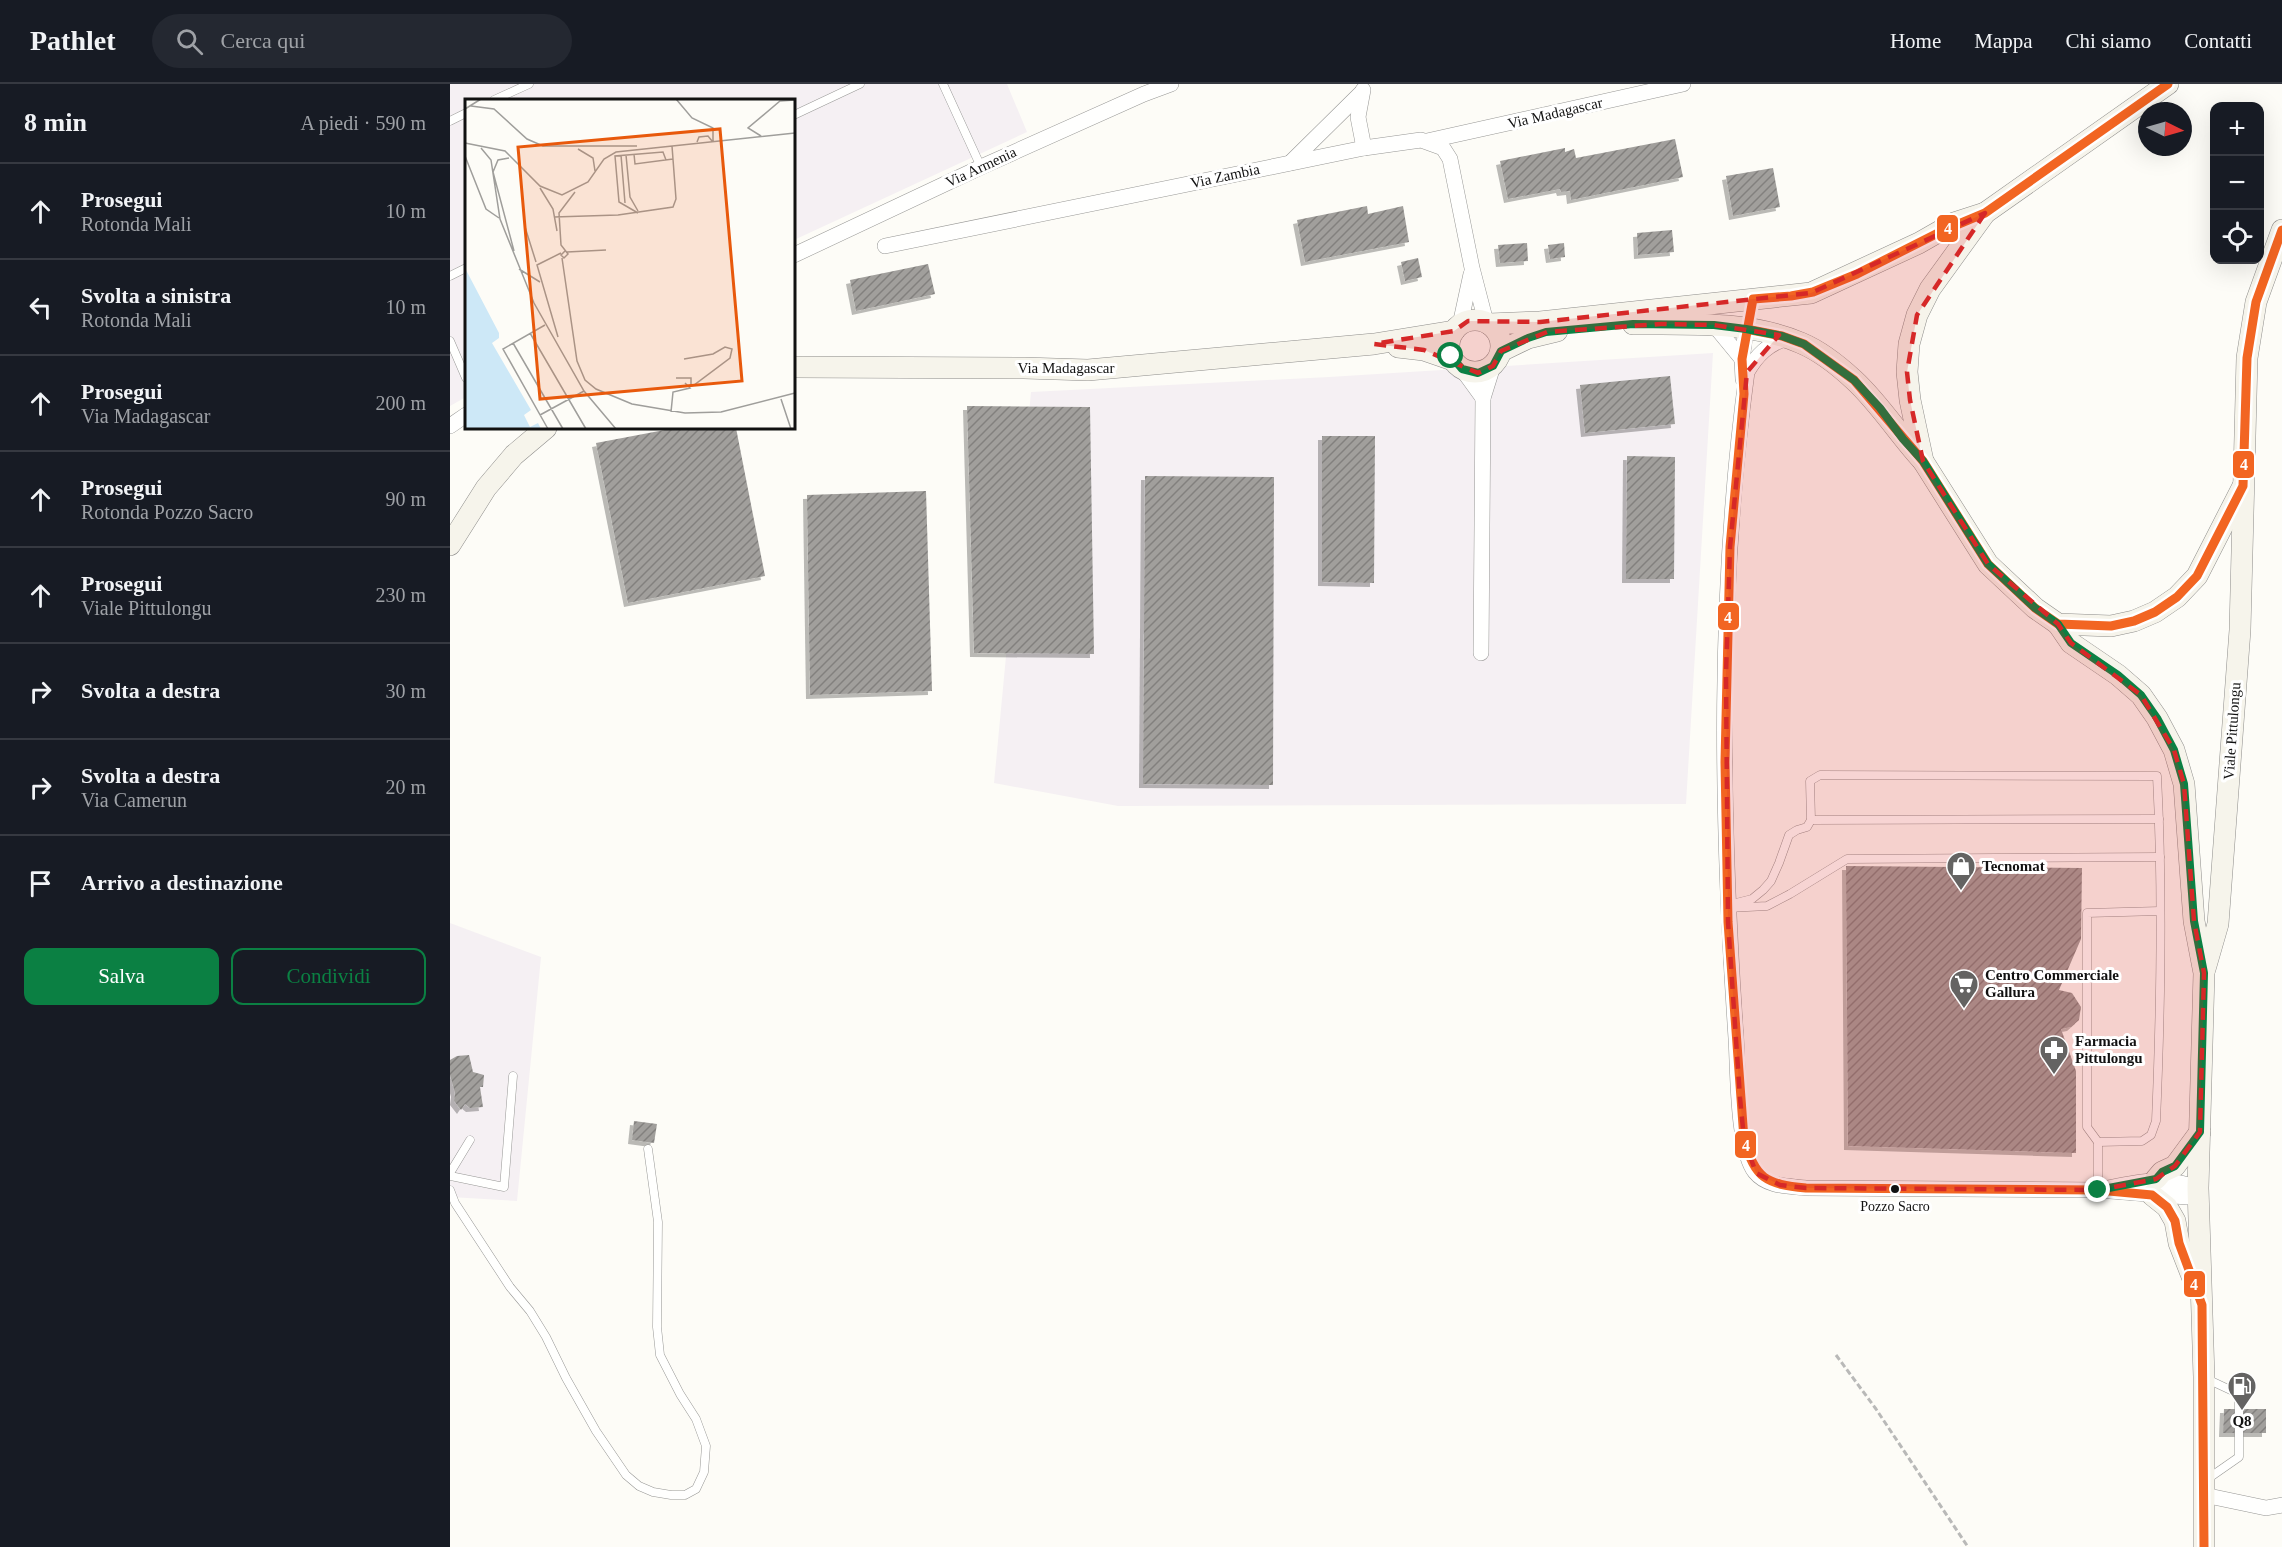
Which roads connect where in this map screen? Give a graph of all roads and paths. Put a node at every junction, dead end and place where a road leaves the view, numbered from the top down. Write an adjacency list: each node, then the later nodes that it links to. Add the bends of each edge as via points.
1 (529, 84): 8 (lane)
2 (860, 84): 10 (lane)
3 (943, 84): 15 (lane)
4 (1171, 84): 15 (street, Via Armenia)
5 (1683, 84): 12 (street, Via Madagascar)
6 (2168, 84): 16 (main road)
7 (1364, 88): 13 (street, via 1358,117); 14 (street)
8 (496, 99)
9 (465, 114): 11 (lane)
10 (795, 115)
11 (450, 121)
12 (1427, 141): 13 (street, Via Zambia); 21 (street, via 1443,148 1450,159)
13 (1364, 148): 14 (street, Via Zambia)
14 (1290, 163): 18 (street, Via Zambia)
15 (981, 166): 19 (street, Via Armenia)
16 (1985, 213): 23 (main road, via 1954,223 1811,293); 41 (main road, via 1929,289 1909,344 1910,399)
17 (2282, 230): 42 (main road, Viale Pittulongu, via 2256,302 2247,358)
18 (885, 246)
19 (795, 255)
20 (465, 268): 22 (lane)
21 (1472, 268): 24 (street); 26 (street)
22 (450, 276)
23 (1753, 299): 24 (main road, via 1540,322); 27 (main road)
24 (1488, 323): 26 (main road, via 1477,320); 31 (main road, via 1499,335)
25 (1714, 325): 27 (main road); 31 (main road, via 1633,324 1546,332 1528,338); 32 (street)
26 (1457, 328): 30 (main road, Via Madagascar); 33 (main road, via 1449,348)
27 (1746, 329): 28 (main road); 32 (street)
28 (1787, 338): 36 (street, via 1767,346 1755,359 1747,372); 41 (main road, via 1804,344 1854,380)
29 (450, 341): 35 (lane)
30 (1374, 344): 33 (main road, Via Madagascar, via 1424,350); 34 (main road, Via Madagascar, via 1088,370)
31 (1497, 358): 33 (main road, via 1478,373); 37 (street)
32 (1742, 359): 36 (street)
33 (1457, 364): 37 (street)
34 (795, 367)
35 (465, 376)
36 (1744, 394): 49 (street, via 1730,559 1725,762)
37 (1484, 398): 45 (street)
38 (465, 416): 39 (street)
39 (450, 426)
40 (545, 429): 43 (main road, via 514,455 486,488)
41 (1923, 461): 44 (main road, Viale Pittulongu, via 1988,564)
42 (2243, 486): 44 (main road, via 2197,576 2177,597 2134,621 2111,626); 51 (main road, Viale Pittulongu, via 2240,630 2218,924)
43 (450, 545)
44 (2058, 624): 51 (main road, Viale Pittulongu, via 2071,643 2141,695 2174,750 2184,784 2194,921)
45 (1480, 653)
46 (2159, 819): 47 (lane); 47 (lane, via 2157,776 1820,775 1810,781); 48 (lane)
47 (1811, 820): 49 (lane, via 1807,827 1789,835 1775,872 1763,890 1752,899)
48 (2160, 857): 49 (lane, via 1847,859 1767,906); 50 (lane)
49 (1728, 906): 61 (street, via 1744,1139 1756,1173 1780,1185 1806,1188)
50 (2160, 911): 55 (lane, via 2156,1121 2151,1135 2142,1141); 55 (lane, via 2087,913 2087,1127)
51 (2204, 973): 53 (main road, Viale Pittulongu)
52 (513, 1076): 57 (lane, via 504,1188)
53 (2200, 1132): 58 (main road, via 2175,1166 2162,1172); 59 (main road, Viale Pittulongu)
54 (470, 1140): 57 (lane)
55 (2098, 1142): 61 (lane)
56 (648, 1149): 60 (lane, via 658,1222 660,1355 696,1419 706,1446 704,1472 696,1489 685,1495 653,1492 626,1475 596,1431 530,1311 454,1203)
57 (450, 1174)
58 (2154, 1187): 59 (street, via 2187,1197); 61 (street); 62 (main road, via 2175,1221)
59 (2198, 1188): 62 (main road, Viale Pittulongu)
60 (450, 1190)
61 (2098, 1190)
62 (2202, 1305): 64 (main road, Viale Pittulongu)
63 (1836, 1355): 67 (path, via 1925,1479)
64 (2204, 1377): 65 (main road, Viale Pittulongu); 65 (lane, via 2239,1394 2239,1457)
65 (2203, 1489): 66 (street, via 2266,1508); 68 (main road, Viale Pittulongu)
66 (2282, 1505)
67 (1968, 1547)
68 (2204, 1547)

